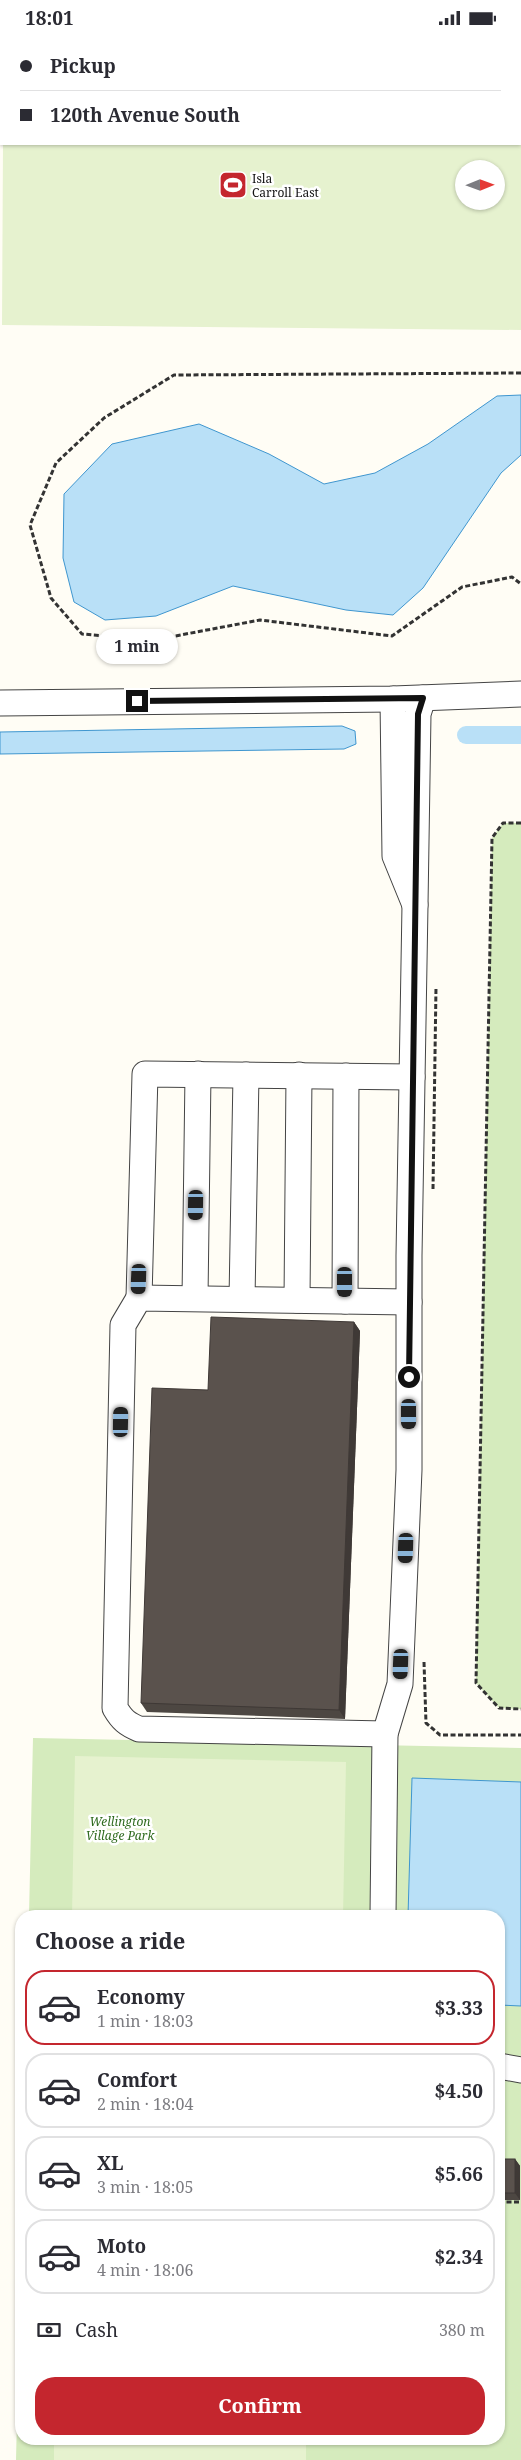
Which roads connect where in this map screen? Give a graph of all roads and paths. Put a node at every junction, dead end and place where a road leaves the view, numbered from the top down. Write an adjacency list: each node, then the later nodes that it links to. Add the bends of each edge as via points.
1 (521, 373): 2 (path, via 174,375 104,418 56,463 30,525 51,598 82,634 154,640 260,620 392,636 462,587 512,577)
2 (521, 584)
3 (521, 694): 4 (street)
4 (423, 698): 5 (street); 8 (street, via 418,714)
5 (393, 699): 6 (street); 8 (street, via 394,856)
6 (0, 703)
7 (521, 823): 23 (path, via 503,823 492,837 476,1683 499,1708)
8 (415, 905): 14 (street)
9 (436, 982): 15 (path)
10 (198, 1074): 11 (street); 16 (street, via 145,1074); 17 (street)
11 (246, 1075): 12 (street); 18 (street)
12 (299, 1075): 13 (street); 19 (street)
13 (346, 1076): 14 (street); 20 (street)
14 (412, 1077): 21 (street)
15 (433, 1191)
16 (139, 1298): 17 (street); 24 (street, via 123,1325 115,1708 127,1724 139,1729)
17 (195, 1298): 18 (street)
18 (242, 1299): 19 (street)
19 (297, 1300): 20 (street)
20 (345, 1301): 21 (street)
21 (409, 1302): 24 (street, via 409,1470 400,1684)
22 (424, 1659): 25 (path, via 426,1723 440,1735)
23 (521, 1709)
24 (385, 1734): 26 (street)
25 (521, 1735)
26 (383, 1910)
27 (505, 2067): 28 (street)
28 (521, 2070)
29 (505, 2202): 30 (path)
30 (521, 2202)

